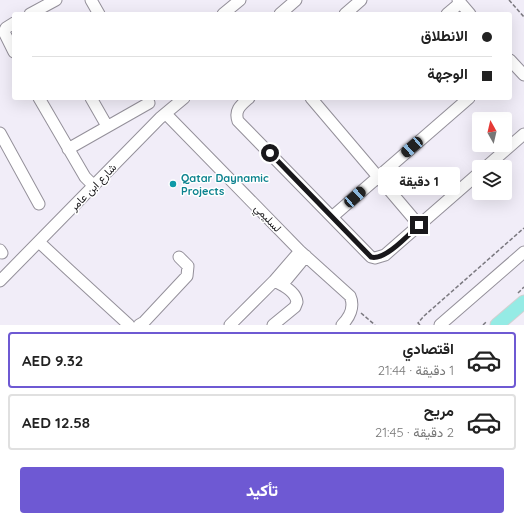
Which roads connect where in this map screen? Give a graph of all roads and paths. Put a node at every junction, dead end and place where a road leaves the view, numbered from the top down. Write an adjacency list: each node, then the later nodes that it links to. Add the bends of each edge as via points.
1 (56, 0): 8 (street)
2 (91, 0): 9 (street)
3 (240, 0): 10 (street)
4 (296, 0): 11 (street)
5 (361, 0): 12 (street)
6 (509, 0): 15 (path)
7 (459, 1): 13 (street); 14 (street)
8 (43, 11)
9 (98, 12)
10 (225, 12)
11 (282, 12)
12 (347, 12)
13 (449, 12)
14 (468, 12)
15 (524, 17)
16 (12, 24): 17 (street, via 4,32)
17 (12, 48)
18 (512, 63): 19 (street)
19 (524, 75)
20 (40, 100): 31 (street)
21 (92, 100): 28 (street)
22 (148, 100): 27 (street, لسليمي); 28 (street)
23 (182, 100): 27 (street, شارع ابن عامر)
24 (247, 100): 37 (street, via 239,107 236,117 238,121)
25 (313, 100): 33 (street)
26 (467, 100): 33 (street)
27 (163, 116): 35 (street, شارع ابن عامر); 42 (street, لسليمي)
28 (107, 126): 31 (street)
29 (0, 133): 36 (street)
30 (524, 134): 32 (street)
31 (68, 149): 35 (street, via 85,177)
32 (494, 160)
33 (378, 177): 37 (street); 38 (street)
34 (472, 179): 38 (street)
35 (94, 186): 40 (street, شارع ابن عامر)
36 (39, 204)
37 (332, 217): 38 (street, via 371,257 375,258 385,255)
38 (419, 225)
39 (524, 228): 48 (path, via 424,316)
40 (39, 242): 44 (street, شارع ابن عامر); 49 (street)
41 (524, 252): 56 (street)
42 (303, 254): 45 (street); 47 (street, لسليمي, via 350,296)
43 (179, 257): 50 (street, via 188,266 187,276)
44 (1, 280)
45 (278, 283): 51 (street); 52 (street, via 295,295 297,302)
46 (524, 302): 57 (main road)
47 (352, 305): 53 (street, via 350,316); 54 (path)
48 (419, 324): 55 (path)
49 (129, 325)
50 (140, 325)
51 (230, 325)
52 (273, 325)
53 (342, 325)
54 (375, 325)
55 (416, 325)
56 (440, 325)
57 (496, 325)

